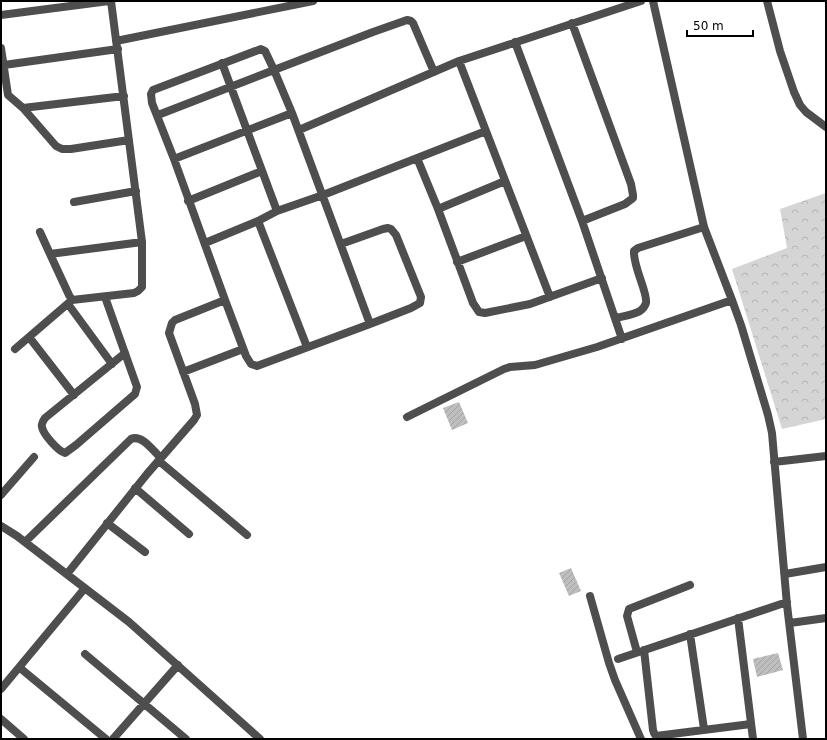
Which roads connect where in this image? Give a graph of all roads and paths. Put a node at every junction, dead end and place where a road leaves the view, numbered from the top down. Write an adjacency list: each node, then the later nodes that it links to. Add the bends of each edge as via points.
1 (110, 1): 6 (street); 9 (street)
2 (313, 1): 9 (street)
3 (641, 1): 7 (street)
4 (653, 1): 40 (street)
5 (767, 1): 23 (street, via 780,51 800,105)
6 (1, 15)
7 (572, 23): 8 (street); 39 (street, via 633,195 625,204)
8 (515, 42): 11 (street); 39 (street)
9 (117, 45): 13 (street); 19 (street)
10 (1, 48): 13 (street)
11 (459, 61): 15 (street); 26 (street)
12 (222, 63): 14 (street, via 261,50 265,51); 16 (street); 22 (street, via 152,90 152,103)
13 (4, 64): 18 (street)
14 (274, 70): 15 (street, via 407,20 413,23); 16 (street); 21 (street)
15 (434, 72): 24 (street)
16 (231, 87): 22 (street); 25 (street)
17 (1, 88): 18 (street)
18 (8, 95): 20 (street)
19 (124, 96): 20 (street); 27 (street)
20 (23, 108): 27 (street, via 50,141 62,149)
21 (292, 114): 24 (street); 25 (street)
22 (158, 115): 29 (street)
23 (826, 126)
24 (299, 130): 33 (street)
25 (247, 131): 29 (street); 30 (street)
26 (486, 131): 28 (street); 31 (street)
27 (129, 140): 32 (street)
28 (417, 158): 33 (street); 36 (street)
29 (174, 159): 34 (street)
30 (262, 171): 34 (street); 37 (street)
31 (505, 181): 36 (street); 42 (street)
32 (136, 191): 35 (street); 43 (street)
33 (323, 195): 37 (street); 45 (street)
34 (188, 201): 44 (street)
35 (74, 202)
36 (438, 209): 47 (street)
37 (277, 211): 38 (street)
38 (258, 221): 44 (street); 58 (street)
39 (582, 222): 48 (street)
40 (704, 228): 52 (street); 54 (street, via 634,251 646,303 639,311)
41 (40, 232): 46 (street)
42 (526, 236): 47 (street); 50 (street)
43 (142, 242): 46 (street); 49 (street, via 141,289 134,293)
44 (204, 243): 51 (street)
45 (341, 244): 55 (street); 55 (street, via 382,229 391,229 396,235 421,297 420,303 411,308)
46 (50, 254): 53 (street)
47 (457, 262): 50 (street, via 479,312 511,308)
48 (602, 278): 50 (street); 54 (street)
49 (105, 297): 53 (street); 61 (street)
50 (550, 297)
51 (225, 300): 60 (street); 63 (street, via 172,323 169,333)
52 (732, 300): 57 (street); 69 (street, via 768,415)
53 (70, 302): 56 (street); 62 (street)
54 (616, 318): 57 (street)
55 (370, 324): 58 (street)
56 (29, 337): 59 (street); 64 (street)
57 (622, 338): 65 (street, via 535,365 504,369)
58 (307, 347): 60 (street, via 257,366 251,364)
59 (15, 349)
60 (243, 349): 63 (street)
61 (125, 353): 62 (street); 64 (street, via 137,388 135,394 76,445 62,452 44,432 42,423)
62 (112, 364): 64 (street)
63 (183, 372): 68 (street, via 197,415)
64 (74, 395)
65 (407, 417)
66 (826, 456): 69 (street)
67 (34, 457): 71 (street)
68 (160, 459): 70 (street); 75 (street); 76 (street, via 140,438 131,439)
69 (774, 462): 80 (street)
70 (135, 488): 72 (street); 74 (street)
71 (1, 495)
72 (108, 523): 77 (street); 79 (street)
73 (1, 526): 76 (street)
74 (189, 534)
75 (247, 535)
76 (25, 542): 79 (street)
77 (145, 552)
78 (826, 567): 80 (street)
79 (67, 574): 82 (street)
80 (785, 574): 84 (street)
81 (690, 586): 89 (street, via 629,609 627,616)
82 (85, 588): 92 (street); 93 (street)
83 (590, 596): 104 (street, via 615,680)
84 (787, 602): 85 (street); 87 (street)
85 (738, 618): 88 (street); 97 (street)
86 (826, 618): 87 (street)
87 (790, 623): 106 (street)
88 (690, 634): 89 (street); 98 (street)
89 (640, 651): 91 (street); 98 (street, via 656,736)
90 (85, 654): 95 (street)
91 (618, 659)
92 (178, 665): 95 (street); 103 (street)
93 (20, 668): 94 (street); 100 (street)
94 (1, 690)
95 (144, 703): 101 (street); 102 (street)
96 (1, 719): 99 (street)
97 (751, 724): 98 (street); 105 (street)
98 (704, 729)
99 (24, 739)
100 (106, 739)
101 (113, 739)
102 (186, 739)
103 (260, 739)
104 (642, 739)
105 (753, 739)
106 (803, 739)

